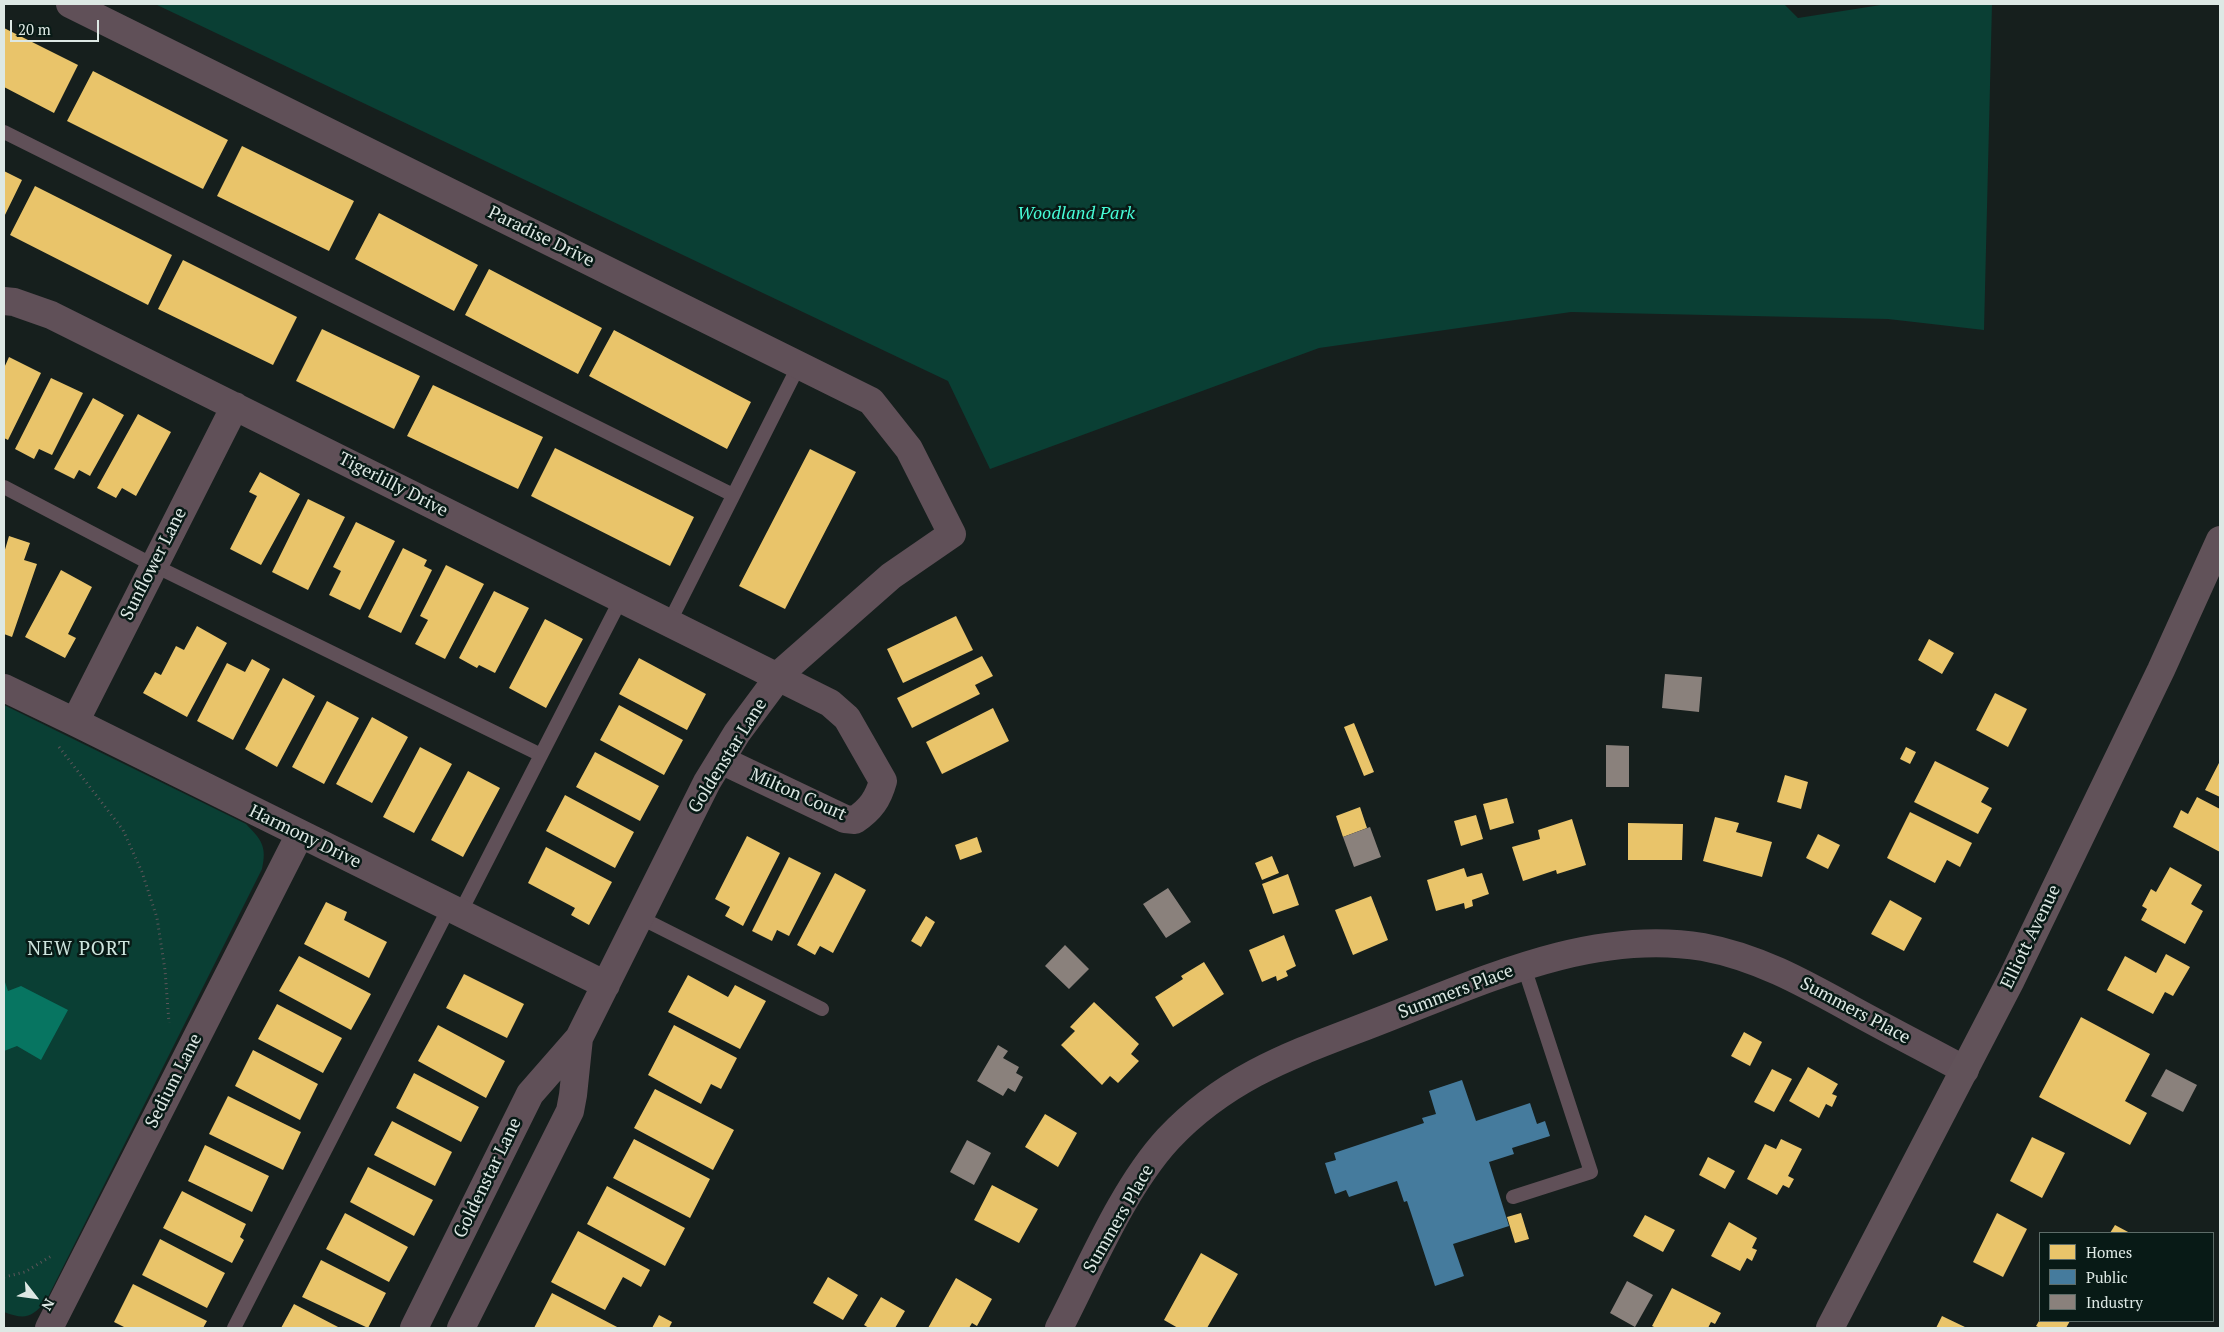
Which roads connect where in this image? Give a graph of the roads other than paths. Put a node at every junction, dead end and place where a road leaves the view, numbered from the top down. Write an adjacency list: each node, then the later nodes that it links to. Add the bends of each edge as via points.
1 (70, 4): 4 (street, Paradise Drive)
2 (4, 132): 7 (lane)
3 (4, 301): 5 (street, Tigerlilly Drive, via 51,315)
4 (798, 365): 7 (lane); 8 (street, Paradise Drive, via 871,401 909,449)
5 (234, 406): 10 (street, Sunflower Lane); 11 (street, Tigerlilly Drive)
6 (4, 487): 10 (lane)
7 (733, 495): 12 (lane)
8 (952, 534): 13 (street, Goldenstar Lane, via 892,576)
9 (2220, 540): 25 (street, Elliott Avenue)
10 (153, 565): 15 (street, Sunflower Lane); 16 (lane)
11 (621, 599): 12 (street, Tigerlilly Drive); 16 (lane)
12 (669, 623): 13 (street, Tigerlilly Drive)
13 (778, 677): 17 (street, Goldenstar Lane); 17 (street, Milton Court, via 830,703 847,718 883,781 868,812 855,820 845,818)
14 (4, 688): 15 (street, Harmony Drive)
15 (75, 722): 18 (street, Harmony Drive)
16 (541, 756): 19 (lane)
17 (721, 760): 20 (street, Goldenstar Lane)
18 (300, 834): 19 (street, Harmony Drive); 27 (street, Sedium Lane)
19 (454, 911): 22 (street, Harmony Drive); 28 (lane)
20 (639, 917): 22 (street, Goldenstar Lane); 23 (lane)
21 (1524, 967): 25 (street, Summers Place, via 1629,944 1702,947 1738,955 1781,971); 26 (lane, via 1591,1172); 31 (street, Summers Place, via 1445,994 1266,1066 1224,1090 1194,1113 1138,1179)
22 (606, 985): 24 (street, Goldenstar Lane)
23 (822, 1009)
24 (579, 1038): 29 (street, Goldenstar Lane, via 530,1094); 30 (street, Goldenstar Lane, via 570,1111)
25 (1965, 1070): 32 (street, Elliott Avenue)
26 (1513, 1198)
27 (49, 1328)
28 (234, 1328)
29 (414, 1328)
30 (461, 1328)
31 (1059, 1328)
32 (1830, 1328)

